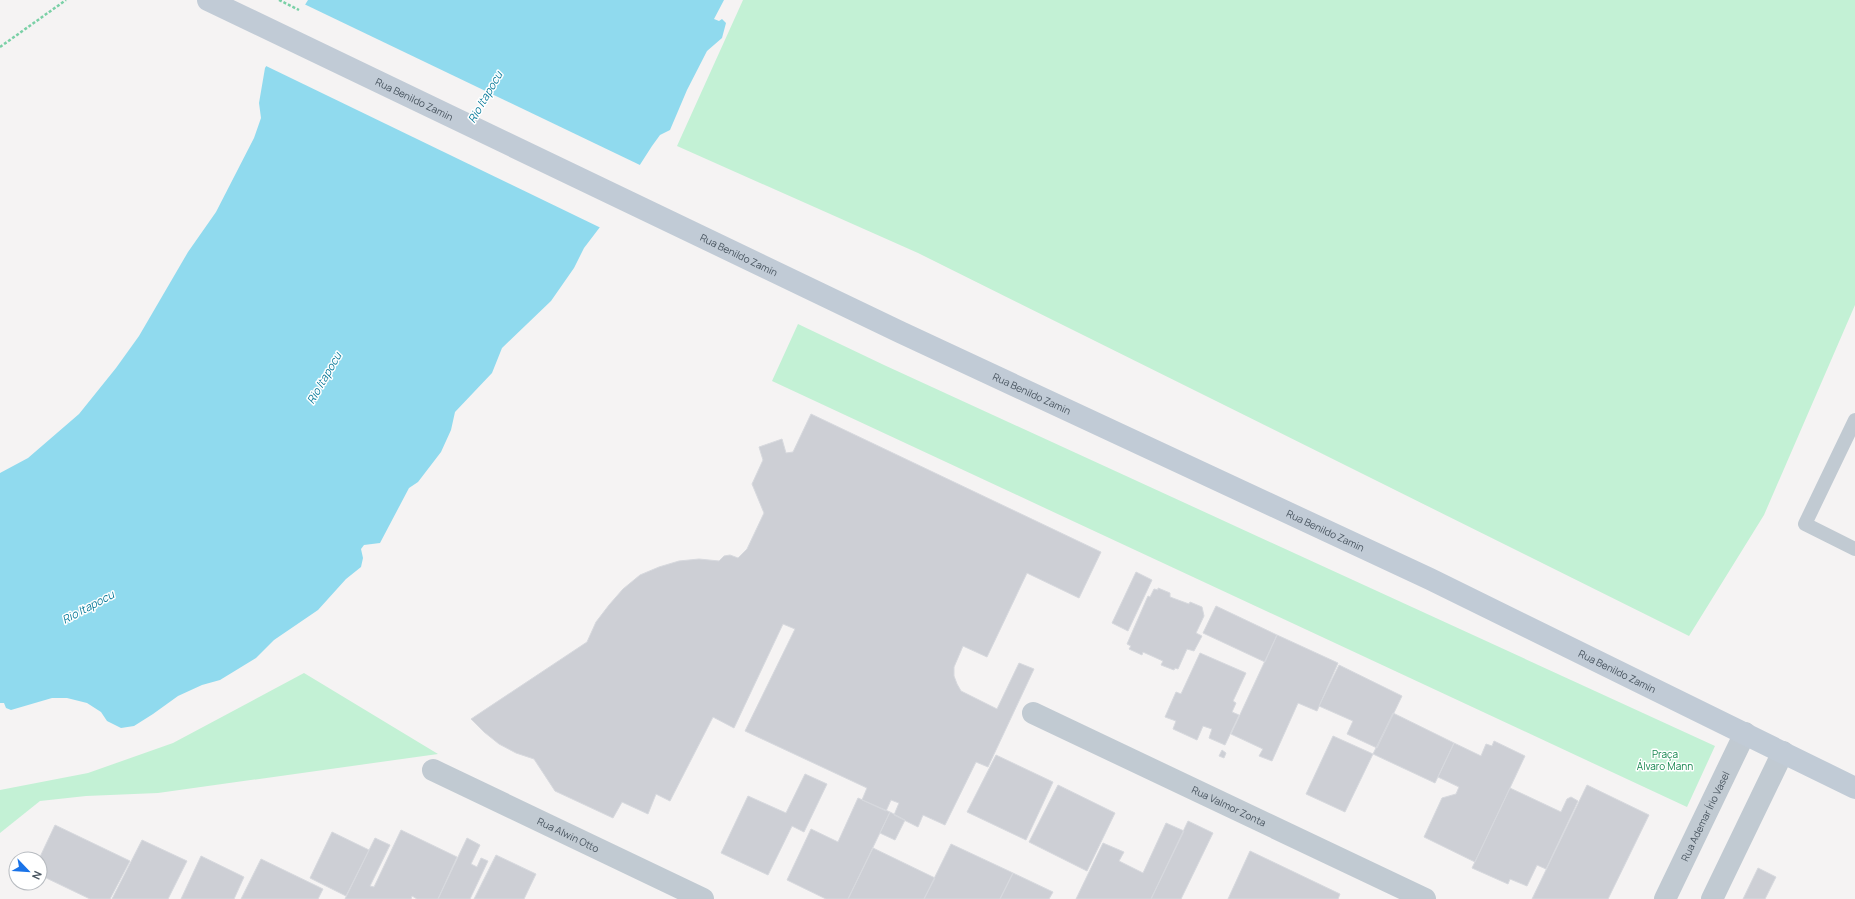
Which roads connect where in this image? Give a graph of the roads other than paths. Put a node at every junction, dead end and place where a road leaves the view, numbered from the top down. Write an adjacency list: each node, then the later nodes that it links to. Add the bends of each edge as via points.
1 (208, 0): 5 (main road, Rua Benildo Zamin, via 900,332 1422,576)
2 (1855, 420): 3 (lane, via 1805,524)
3 (1855, 549)
4 (1034, 713): 10 (street, Rua Valmor Zonta)
5 (1745, 733): 6 (main road, Rua Benildo Zamin); 11 (street, Rua Ademar Írio Vasel)
6 (1782, 752): 8 (main road, Rua Benildo Zamin); 12 (street)
7 (434, 770): 9 (street, Rua Alwin Otto)
8 (1855, 788)
9 (703, 899)
10 (1425, 899)
11 (1665, 899)
12 (1712, 899)

